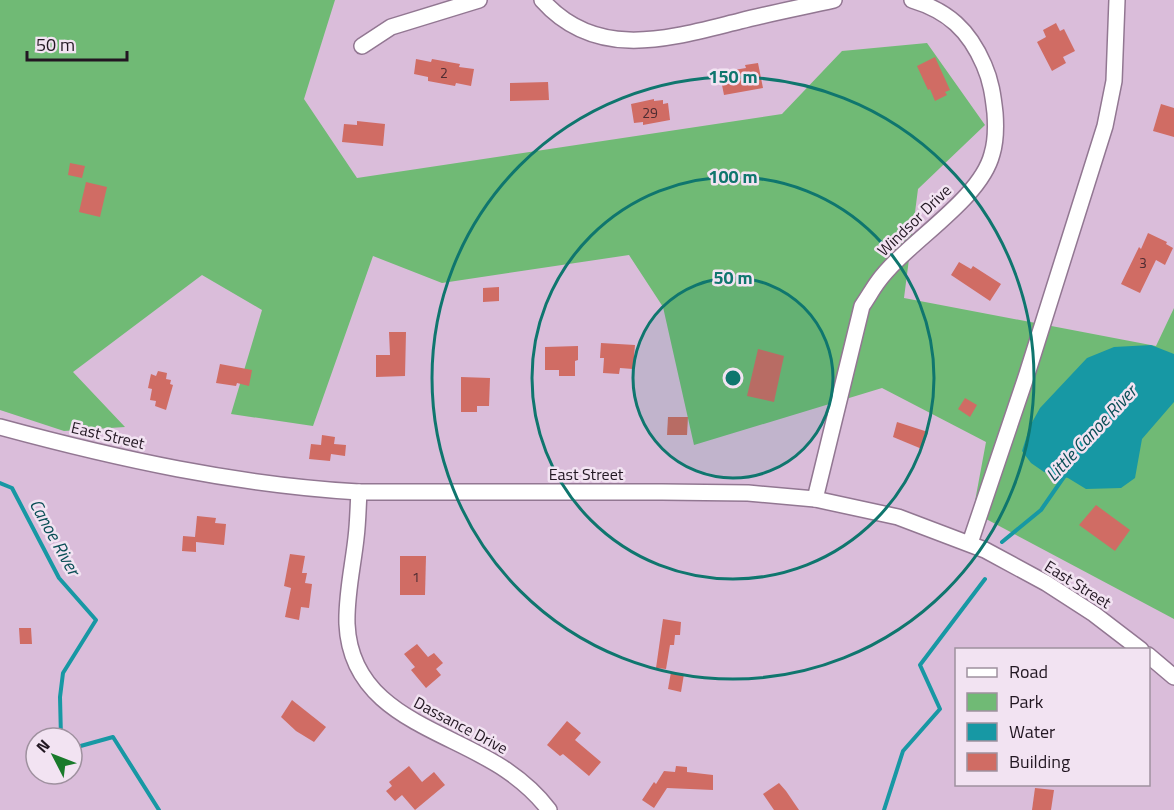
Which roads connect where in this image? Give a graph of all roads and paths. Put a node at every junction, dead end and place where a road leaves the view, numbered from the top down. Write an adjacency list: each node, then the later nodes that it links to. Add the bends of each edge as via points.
1 (479, 0): 6 (street, via 391,27)
2 (542, 0): 3 (street, via 577,27 635,42)
3 (834, 0)
4 (912, 0): 9 (street, Windsor Drive, via 942,11 979,53 993,88 996,122 992,156 970,192 890,268 862,306)
5 (1117, 0): 10 (street, via 1114,81 1105,126)
6 (362, 46)
7 (0, 427): 8 (street, East Street, via 203,475)
8 (359, 492): 9 (street, East Street, via 748,493); 14 (street, Dassance Drive, via 347,623 361,671 394,710 505,769)
9 (815, 499): 10 (street, East Street, via 898,517)
10 (970, 543): 11 (street, East Street, via 1046,583)
11 (1139, 648)
12 (1150, 656): 13 (street, East Street)
13 (1173, 675)
14 (549, 810)

